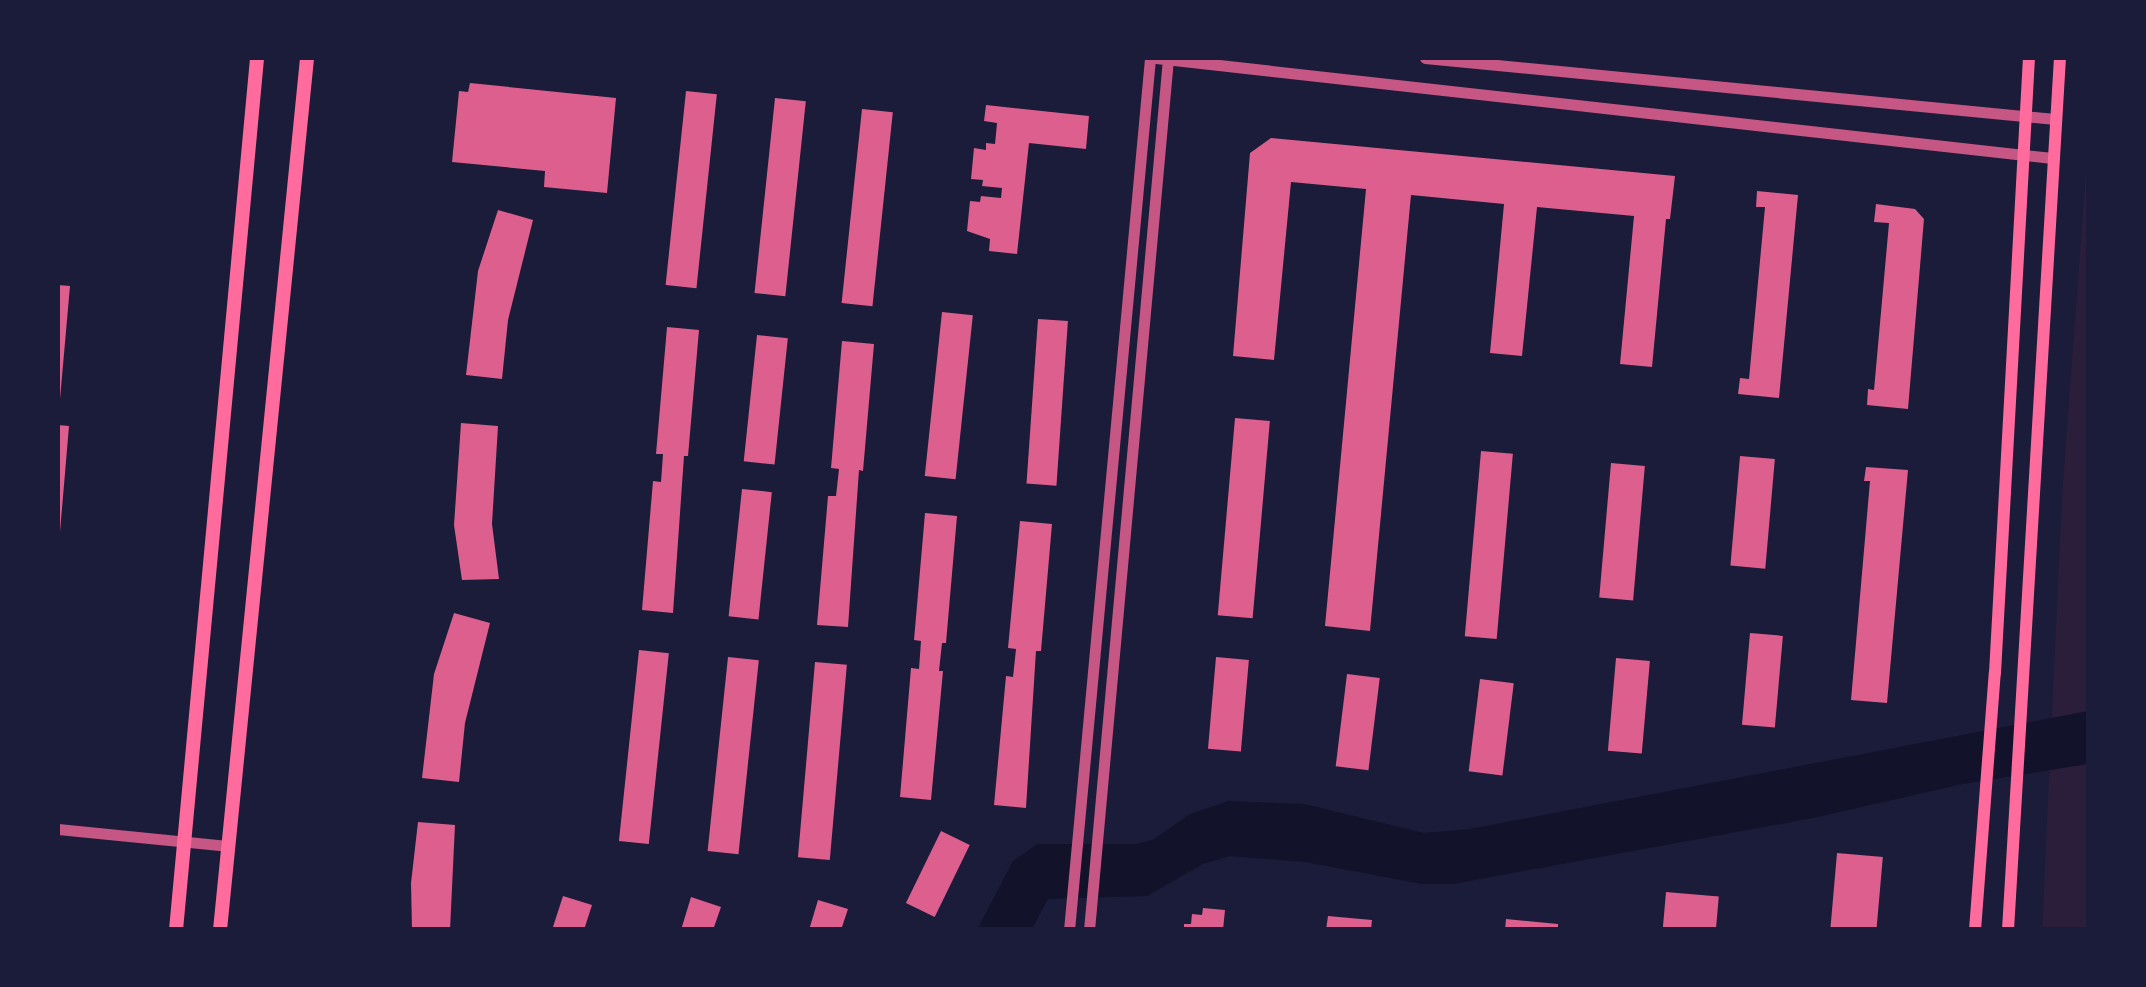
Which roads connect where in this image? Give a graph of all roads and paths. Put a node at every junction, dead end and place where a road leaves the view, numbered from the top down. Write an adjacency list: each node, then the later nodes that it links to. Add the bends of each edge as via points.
1 (257, 58): 12 (main road)
2 (308, 58): 13 (main road)
3 (1160, 58): 9 (street); 16 (street); 17 (street)
4 (1426, 58): 7 (street)
5 (2029, 58): 7 (main road)
6 (2060, 58): 8 (main road)
7 (2024, 116): 8 (street); 9 (main road)
8 (2055, 119): 10 (main road)
9 (2022, 155): 10 (street); 18 (main road)
10 (2052, 158): 19 (main road)
11 (58, 829): 12 (street)
12 (185, 842): 13 (street); 14 (main road)
13 (227, 846): 15 (main road)
14 (176, 930)
15 (220, 930)
16 (1069, 930)
17 (1089, 930)
18 (1975, 930)
19 (2008, 930)

